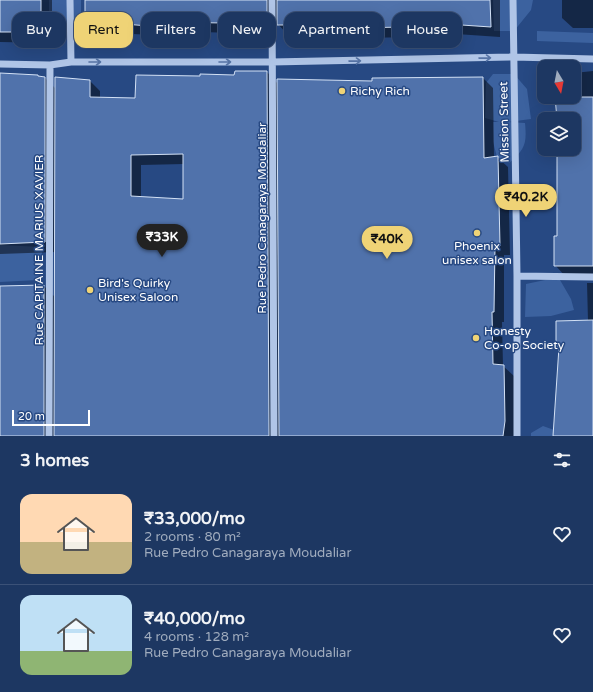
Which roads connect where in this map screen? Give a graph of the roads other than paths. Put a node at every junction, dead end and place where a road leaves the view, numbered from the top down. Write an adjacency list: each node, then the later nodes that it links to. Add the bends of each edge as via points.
1 (70, 0): 6 (street)
2 (272, 0): 7 (street, Rue Pedro Canagaraya Moudaliar)
3 (513, 0): 4 (street, Mission Street)
4 (514, 57): 5 (street); 7 (street, one-way to 4); 10 (street, Mission Street)
5 (593, 59)
6 (71, 62): 7 (street, one-way to 7); 9 (street)
7 (272, 62): 13 (street, Rue Pedro Canagaraya Moudaliar)
8 (0, 64): 9 (street)
9 (50, 64): 12 (street, Rue CAPITAINE MARIUS XAVIER)
10 (517, 276): 11 (street); 14 (street, Mission Street)
11 (593, 277)
12 (49, 436)
13 (274, 436)
14 (517, 436)

